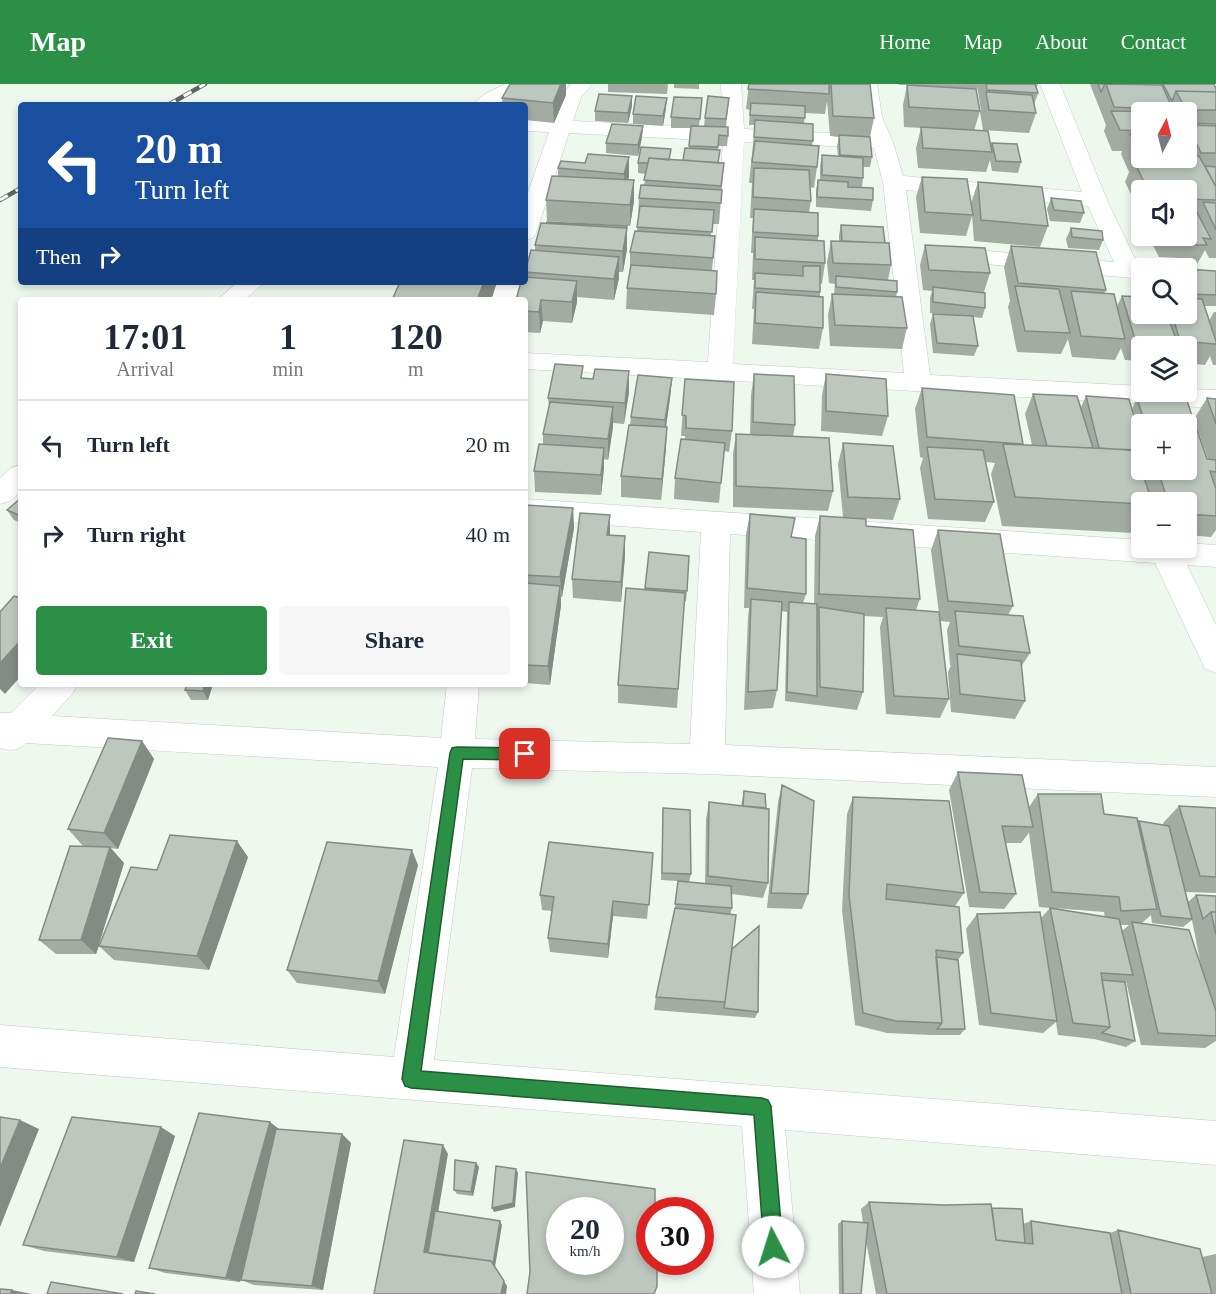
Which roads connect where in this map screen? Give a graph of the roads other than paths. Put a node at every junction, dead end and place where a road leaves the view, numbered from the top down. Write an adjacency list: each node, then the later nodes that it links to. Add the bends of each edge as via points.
1 (731, 84): 8 (street)
2 (867, 84): 9 (street, via 872,117)
3 (1050, 84): 11 (street)
4 (577, 89): 5 (street, via 516,85 500,90); 7 (street)
5 (486, 102)
6 (528, 125): 7 (street)
7 (561, 126): 8 (street); 12 (street)
8 (734, 134): 9 (street); 19 (street)
9 (883, 142): 10 (street)
10 (894, 182): 11 (street); 13 (street)
11 (1096, 200): 14 (street)
12 (528, 224)
13 (901, 252): 15 (street); 20 (street)
14 (1131, 264)
15 (1131, 271)
16 (249, 285): 17 (street)
17 (233, 297)
18 (528, 361): 19 (street)
19 (720, 370): 20 (street)
20 (918, 383): 21 (street)
21 (1216, 399)
22 (18, 478): 23 (street)
23 (0, 494)
24 (528, 509): 25 (street)
25 (716, 522): 26 (street); 35 (street)
26 (1131, 549)
27 (1197, 554): 28 (street)
28 (1216, 556)
29 (1168, 558): 30 (street)
30 (1216, 660)
31 (58, 687): 33 (street)
32 (463, 687): 34 (street)
33 (6, 734): 34 (street)
34 (457, 753): 35 (street); 38 (street)
35 (707, 759): 36 (street)
36 (1216, 782)
37 (0, 1046): 38 (street)
38 (411, 1079): 39 (street)
39 (762, 1106): 40 (street); 41 (street)
40 (1216, 1143)
41 (777, 1294)

